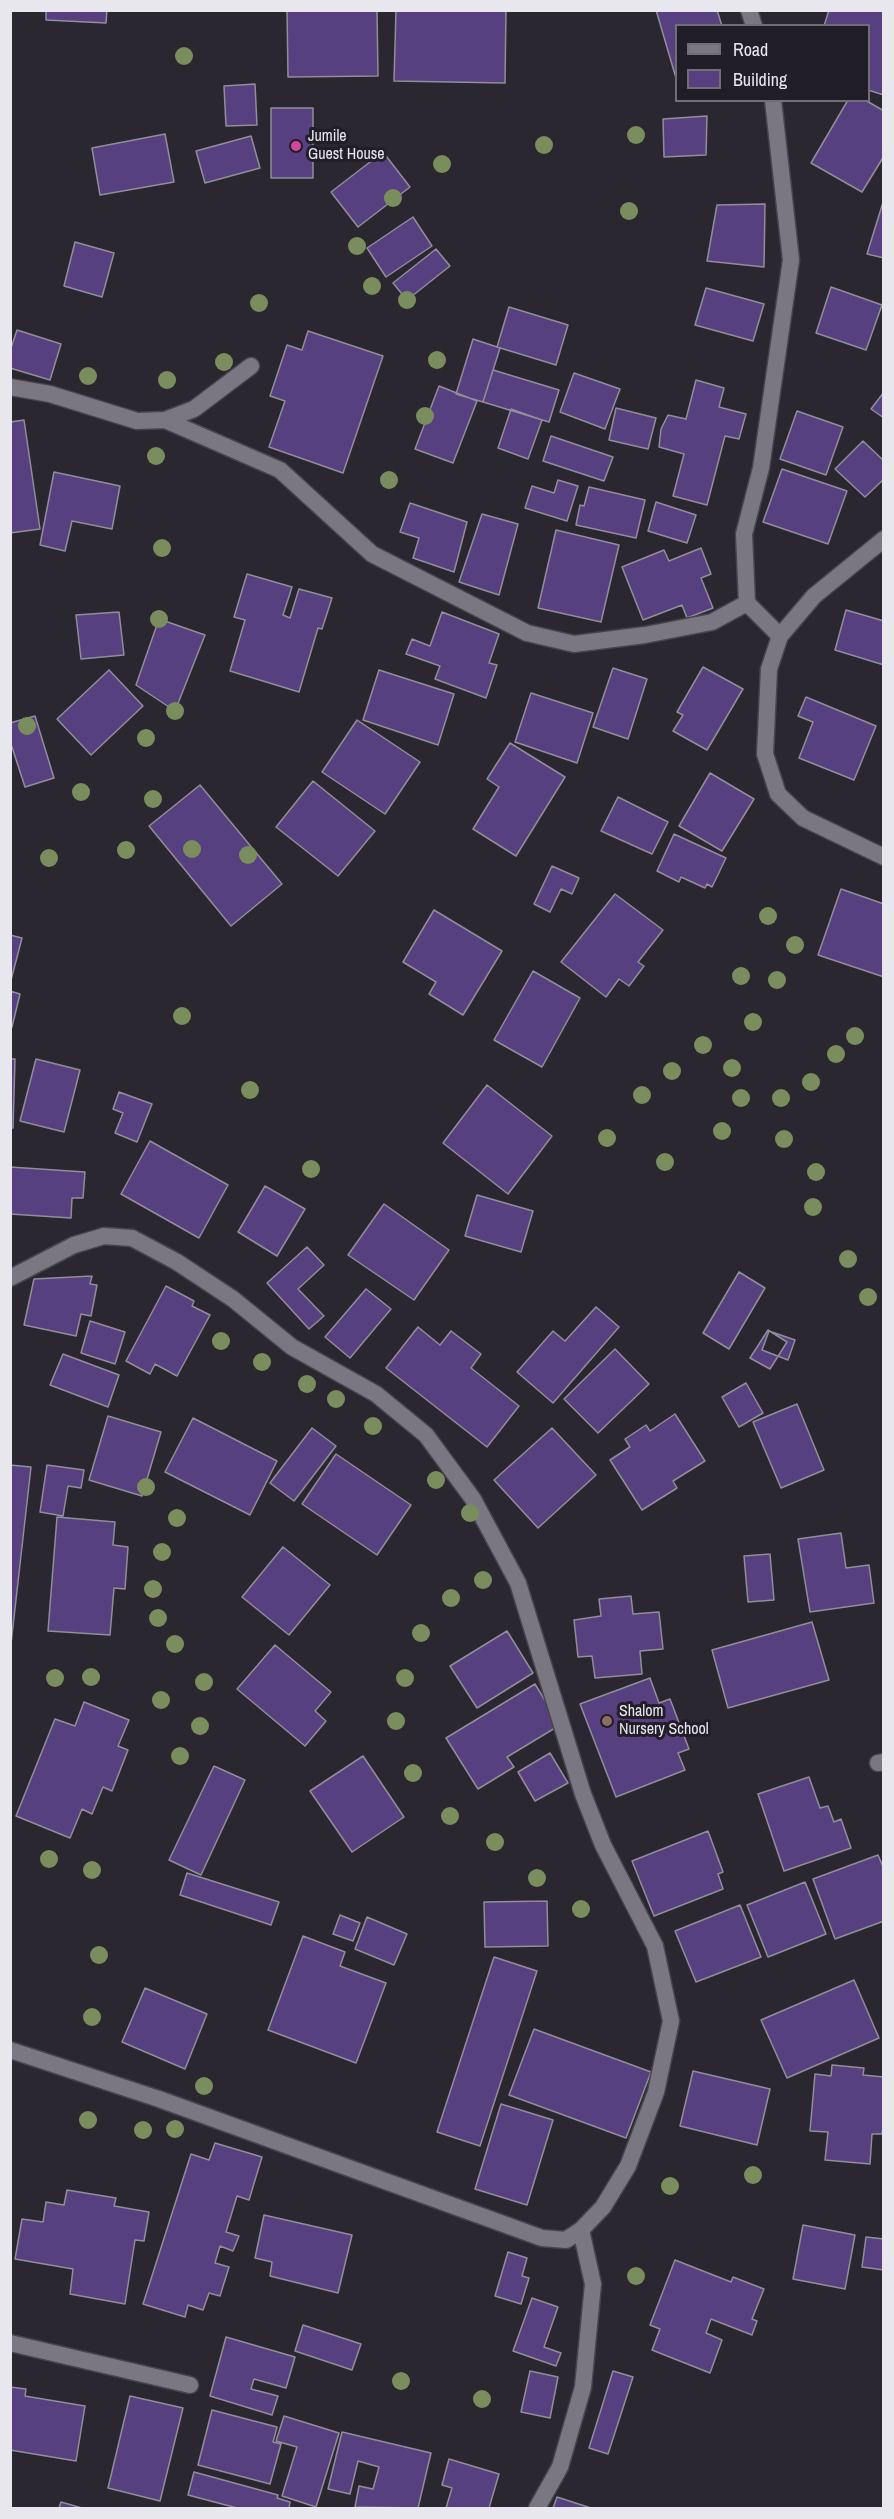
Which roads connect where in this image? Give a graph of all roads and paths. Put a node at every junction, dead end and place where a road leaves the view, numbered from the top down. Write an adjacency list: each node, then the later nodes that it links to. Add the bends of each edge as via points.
1 (773, 102): 6 (street, via 791,260 762,468 744,534)
2 (251, 366): 4 (street, via 194,409)
3 (10, 387): 4 (street, via 50,394 137,421)
4 (165, 420): 6 (street, via 280,470 372,554 527,633 573,644 645,635 712,622)
5 (884, 538): 7 (street, via 814,596)
6 (747, 603): 7 (street)
7 (780, 636): 8 (street, via 769,669 765,742 778,794 803,818)
8 (884, 857)
9 (10, 1278): 11 (street, via 74,1245 104,1236 132,1238 233,1299 292,1347 376,1394 426,1435 473,1499 518,1583 571,1758 603,1845 656,1946 671,2021 656,2092 628,2166 603,2207)
10 (10, 2050): 11 (street, via 159,2099 542,2238 566,2240)
11 (581, 2230): 14 (street, via 593,2284 583,2387 560,2467)
12 (10, 2343): 13 (street)
13 (190, 2385)
14 (537, 2508)

